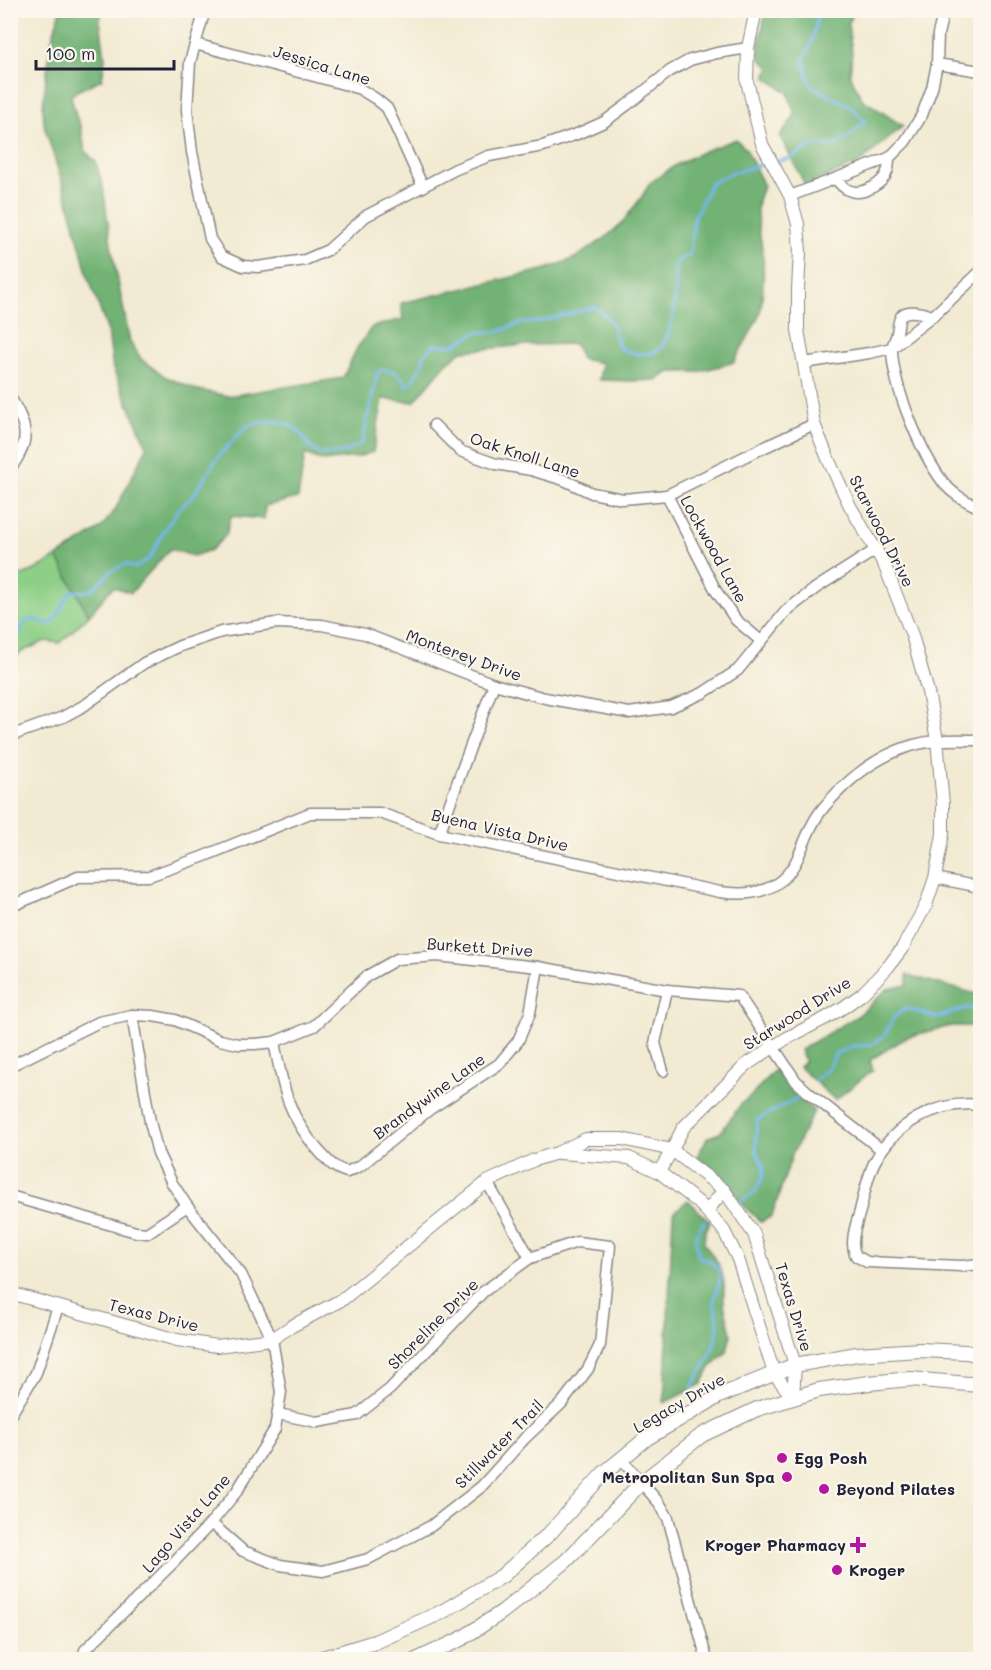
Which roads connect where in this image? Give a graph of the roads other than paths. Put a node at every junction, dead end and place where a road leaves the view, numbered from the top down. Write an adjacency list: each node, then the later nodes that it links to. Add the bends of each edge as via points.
1 (205, 10): 4 (street)
2 (756, 10): 5 (street, Starwood Drive)
3 (944, 10): 6 (street)
4 (195, 44): 10 (street, Jessica Lane, via 360,89 376,99 387,108); 10 (street, via 190,62 188,110 192,152 210,239 221,256 243,266 258,267 305,260 328,249 366,216)
5 (748, 48): 10 (street, via 690,60 604,122 577,134 543,146 489,156); 11 (street, Starwood Drive, via 747,81 762,144)
6 (937, 64): 7 (street); 8 (street, via 922,115)
7 (981, 71)
8 (889, 158): 9 (street); 9 (street, via 884,178 869,188 851,191)
9 (836, 179): 11 (street)
10 (423, 187)
11 (790, 196): 15 (street, Starwood Drive, via 798,224 798,330)
12 (981, 272): 13 (street)
13 (933, 316): 14 (street); 14 (street, via 912,312 902,315)
14 (892, 348): 15 (street); 21 (street, via 898,387 928,458 958,497)
15 (804, 363): 17 (street, Starwood Drive)
16 (10, 397): 19 (street, via 22,417 25,433 22,454)
17 (814, 424): 20 (street, Oak Knoll Lane); 22 (street, Starwood Drive, via 850,506)
18 (434, 425): 20 (street, Oak Knoll Lane, via 460,451 564,480 592,493 623,499)
19 (10, 469)
20 (667, 495): 23 (street, Lockwood Lane, via 716,591 736,620)
21 (981, 508)
22 (877, 549): 23 (street, Monterey Drive, via 786,611); 26 (street, Starwood Drive, via 912,635)
23 (761, 641): 24 (street, Monterey Drive, via 738,670 703,693 671,706 629,713 545,698)
24 (495, 684): 25 (street, Monterey Drive, via 365,634 322,625 276,623 221,632 180,646 144,663 70,713); 28 (street)
25 (10, 735)
26 (937, 740): 27 (street); 28 (street, Buena Vista Drive, via 886,755 841,788 818,814 795,864 781,881 761,892 731,894); 29 (street, Starwood Drive, via 943,826)
27 (981, 740)
28 (439, 834): 31 (street, Buena Vista Drive, via 380,813 310,813 149,876 78,877)
29 (935, 878): 30 (street); 36 (street, Starwood Drive, via 912,933 870,986 826,1018)
30 (981, 887)
31 (10, 907)
32 (538, 967): 33 (street, Burkett Drive); 35 (street, Burkett Drive, via 438,956 398,959 367,976 314,1026); 35 (street, Brandywine Lane, via 530,1013 518,1041 499,1064 430,1109 360,1166 347,1172 336,1169 300,1127 281,1080)
33 (667, 990): 36 (street, Burkett Drive, via 739,996); 38 (street, via 655,1043)
34 (132, 1015): 35 (street, Burkett Drive, via 176,1020 238,1044); 37 (street, Burkett Drive, via 99,1023); 47 (street, Lago Vista Lane, via 158,1153)
35 (274, 1042)
36 (773, 1046): 40 (street, Starwood Drive, via 732,1078 683,1128); 41 (street, Burkett Drive, via 803,1088)
37 (10, 1066)
38 (663, 1071)
39 (981, 1105): 41 (street, via 955,1105 924,1114)
40 (672, 1150): 42 (street, Texas Drive, via 622,1139 586,1139); 43 (street, Starwood Drive); 45 (street, Texas Drive)
41 (882, 1150): 53 (street, via 869,1175 853,1238 858,1258 872,1262)
42 (557, 1153): 43 (street, Texas Drive, via 628,1158); 44 (street, Texas Drive)
43 (659, 1172): 48 (street, Texas Drive)
44 (487, 1182): 52 (street); 58 (street, Texas Drive, via 343,1299)
45 (724, 1190): 48 (street); 49 (street, Texas Drive)
46 (10, 1196): 47 (street, via 147,1233)
47 (187, 1206): 58 (street, Lago Vista Lane, via 241,1274)
48 (707, 1211): 50 (street, Texas Drive)
49 (750, 1227): 50 (street, via 738,1228); 55 (street, Texas Drive)
50 (728, 1237): 56 (street, Texas Drive)
51 (609, 1246): 52 (street, Shoreline Drive, via 577,1242); 68 (street, Stillwater Trail, via 600,1346 588,1369 562,1403 481,1487 431,1526 368,1559 323,1571 280,1565 243,1551)
52 (530, 1258): 64 (street, Shoreline Drive, via 483,1292 390,1389 357,1415 317,1422)
53 (981, 1264)
54 (10, 1293): 57 (street, Texas Drive)
55 (773, 1294): 56 (street); 60 (street, Texas Drive)
56 (751, 1302): 61 (street, Texas Drive)
57 (58, 1306): 58 (street, Texas Drive, via 195,1343 217,1346); 65 (street, via 36,1373)
58 (272, 1339): 64 (street, Lago Vista Lane, via 281,1392)
59 (981, 1355): 60 (main road, Legacy Drive, via 920,1350 857,1354)
60 (795, 1365): 61 (main road, Legacy Drive); 63 (street, Texas Drive)
61 (774, 1373): 63 (street, Texas Drive); 66 (main road, Legacy Drive, via 719,1396 647,1438)
62 (981, 1384): 63 (main road, via 910,1379 819,1390)
63 (793, 1398): 67 (main road, via 757,1408 702,1435)
64 (278, 1414): 68 (street, Lago Vista Lane, via 275,1429 256,1461)
65 (10, 1416)
66 (621, 1459): 67 (street); 70 (main road, Legacy Drive, via 549,1534 502,1576 423,1621 375,1642)
67 (642, 1482): 71 (main road, via 566,1561 502,1612 461,1639); 72 (street, via 668,1518)
68 (211, 1523): 69 (street, Lago Vista Lane, via 85,1650)
69 (82, 1659)
70 (316, 1659)
71 (416, 1659)
72 (707, 1659)

